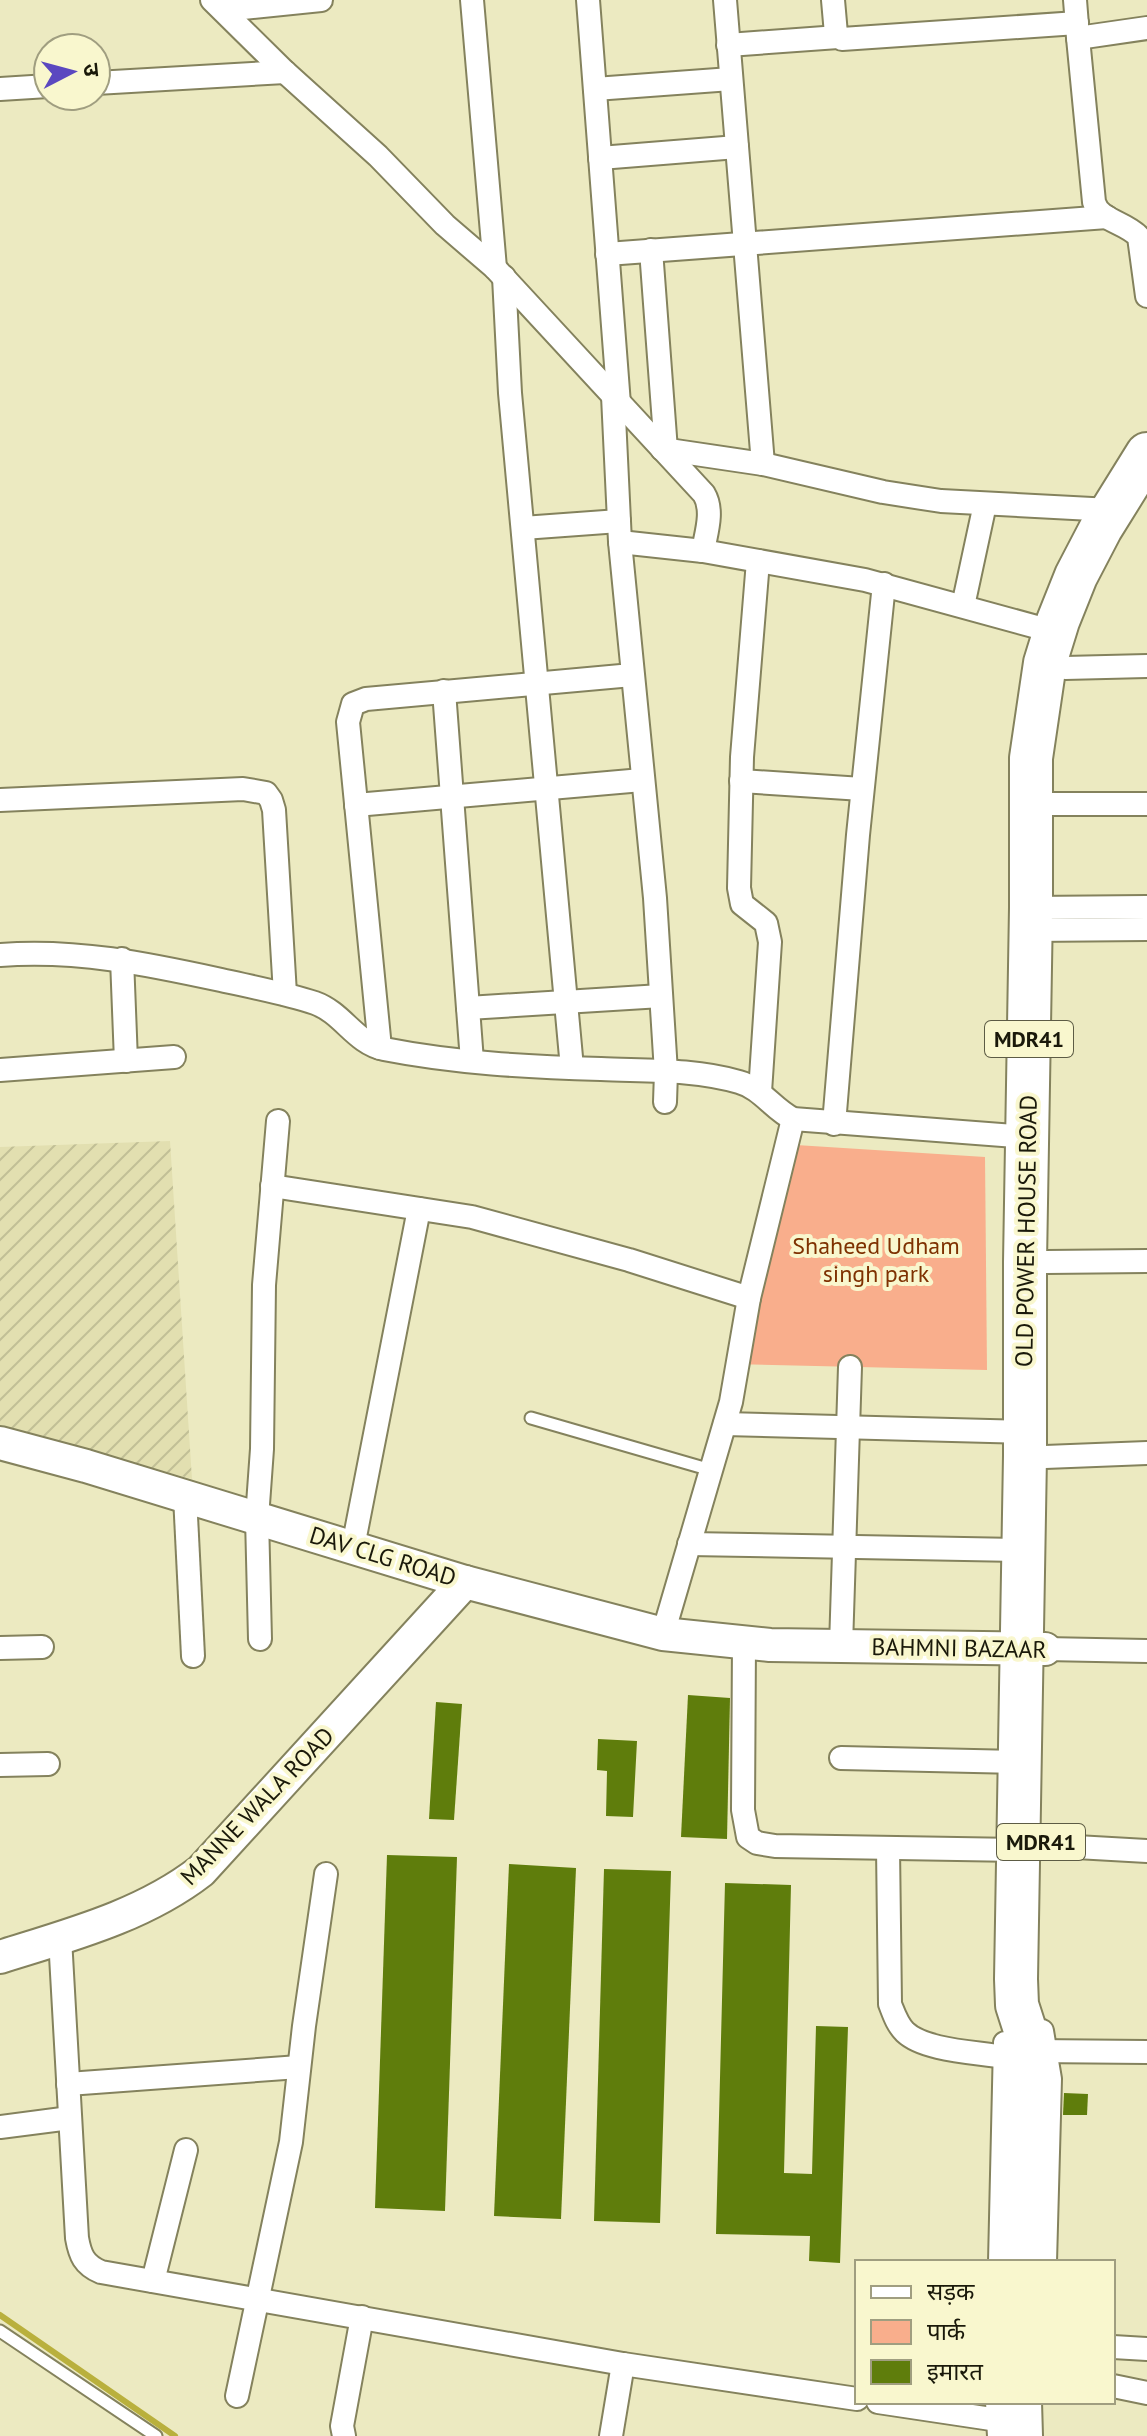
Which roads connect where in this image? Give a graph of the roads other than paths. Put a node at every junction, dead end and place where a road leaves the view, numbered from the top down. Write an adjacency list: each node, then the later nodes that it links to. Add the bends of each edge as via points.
1 (321, 0): 7 (street)
2 (472, 0): 24 (street)
3 (588, 0): 17 (street)
4 (725, 0): 11 (street)
5 (833, 0): 10 (street)
6 (1075, 0): 9 (street)
7 (218, 5): 12 (street)
8 (1147, 28): 9 (street)
9 (1077, 30): 10 (street); 20 (street, via 1094,202)
10 (838, 37): 11 (street)
11 (728, 45): 13 (street)
12 (285, 72): 14 (street); 24 (street)
13 (731, 79): 17 (street); 18 (street)
14 (112, 82)
15 (32, 87): 16 (street)
16 (0, 89)
17 (595, 89): 19 (street)
18 (737, 147): 19 (street); 21 (street)
19 (600, 158): 23 (street)
20 (1107, 217): 21 (street); 25 (street, via 1139,237)
21 (745, 242): 22 (street); 29 (street)
22 (651, 250): 23 (street); 27 (street)
23 (607, 254): 26 (street)
24 (499, 272): 26 (street); 32 (street)
25 (1147, 296)
26 (616, 400): 27 (street); 33 (street)
27 (664, 450): 29 (street); 34 (street, via 708,500)
28 (1147, 454): 30 (highway, OLD POWER HOUSE ROAD / MDR41)
29 (763, 464): 31 (street, via 883,492)
30 (1129, 502): 31 (street); 38 (highway, OLD POWER HOUSE ROAD / MDR41, via 1076,576)
31 (985, 504): 37 (street)
32 (523, 528): 33 (street); 41 (street)
33 (620, 532): 34 (street); 40 (street)
34 (703, 551): 35 (street)
35 (758, 561): 36 (street); 44 (street)
36 (884, 584): 37 (street); 46 (street)
37 (963, 606): 38 (street)
38 (1060, 650): 39 (street); 49 (highway, OLD POWER HOUSE ROAD / MDR41); 53 (highway, OLD POWER HOUSE ROAD / MDR41, via 1045,663 1031,758)
39 (1147, 666)
40 (632, 675): 41 (street); 43 (street)
41 (537, 682): 42 (street); 45 (street)
42 (444, 691): 47 (street); 51 (street, via 353,704 348,722)
43 (642, 780): 45 (street); 58 (street)
44 (741, 781): 46 (street); 68 (street, via 740,898 766,923 770,942)
45 (546, 787): 47 (street); 59 (street)
46 (862, 789): 72 (street)
47 (452, 796): 51 (street); 60 (street)
48 (0, 800): 57 (street, via 243,789 266,793 274,810)
49 (1052, 804): 50 (street); 53 (highway, OLD POWER HOUSE ROAD / MDR41)
50 (1147, 804)
51 (356, 805): 61 (street)
52 (1147, 907): 53 (street)
53 (1041, 919): 54 (street); 73 (highway, OLD POWER HOUSE ROAD / MDR41); 77 (highway, OLD POWER HOUSE ROAD / MDR41)
54 (1147, 929)
55 (0, 955): 56 (street)
56 (122, 959): 57 (street); 63 (street)
57 (285, 994): 61 (street, via 333,1012)
58 (661, 996): 59 (street); 67 (street)
59 (566, 1003): 60 (street); 65 (street)
60 (468, 1008): 64 (street)
61 (380, 1048): 64 (street)
62 (174, 1057): 63 (street)
63 (126, 1061): 66 (street)
64 (472, 1061): 65 (street)
65 (572, 1068): 67 (street)
66 (0, 1070)
67 (666, 1072): 68 (street, via 739,1082); 69 (street)
68 (760, 1092): 70 (street)
69 (665, 1102)
70 (793, 1119): 72 (street); 78 (street)
71 (278, 1121): 74 (street)
72 (834, 1124): 73 (street)
73 (1027, 1137): 84 (highway, OLD POWER HOUSE ROAD / MDR41)
74 (272, 1186): 75 (street); 88 (street)
75 (419, 1209): 78 (street, via 486,1220); 90 (street)
76 (1147, 1261): 77 (street)
77 (1046, 1262): 84 (highway, OLD POWER HOUSE ROAD / MDR41)
78 (749, 1298): 81 (street)
79 (850, 1367): 82 (street)
80 (531, 1418): 86 (lane)
81 (725, 1424): 82 (street); 86 (street)
82 (849, 1427): 84 (street); 91 (street)
83 (0, 1443): 87 (street, DAV CLG ROAD)
84 (1035, 1444): 85 (street); 92 (highway, OLD POWER HOUSE ROAD / MDR41); 100 (highway, OLD POWER HOUSE ROAD / MDR41)
85 (1147, 1453)
86 (711, 1470): 89 (street)
87 (185, 1496): 88 (street, DAV CLG ROAD); 102 (street)
88 (257, 1518): 90 (street, DAV CLG ROAD); 95 (street)
89 (689, 1544): 91 (street); 94 (street)
90 (353, 1547): 93 (street, DAV CLG ROAD)
91 (845, 1547): 92 (street); 97 (street)
92 (1024, 1550): 100 (highway, OLD POWER HOUSE ROAD / MDR41)
93 (465, 1582): 94 (street, DAV CLG ROAD); 111 (street, MANNE WALA ROAD, via 201,1871 146,1907)
94 (663, 1634): 96 (street, DAV CLG ROAD)
95 (260, 1639)
96 (757, 1644): 97 (street, BAHMNI BAZAAR); 108 (street, via 743,1810 748,1837 775,1846)
97 (841, 1646): 100 (street, BAHMNI BAZAAR)
98 (42, 1647): 99 (street)
99 (0, 1648)
100 (1034, 1649): 101 (street, BAHMNI BAZAAR); 104 (highway, MDR41); 107 (highway, MDR41)
101 (1147, 1651)
102 (193, 1656)
103 (841, 1758): 104 (street)
104 (1020, 1762): 107 (highway, MDR41)
105 (48, 1764): 106 (street)
106 (0, 1765)
107 (1030, 1847): 108 (street); 109 (street); 113 (highway, MDR41, via 1039,1979)
108 (888, 1848): 113 (street, via 890,2004 895,2020 906,2033 935,2046)
109 (1147, 1851)
110 (326, 1874): 115 (street)
111 (60, 1938): 112 (street, MANNE WALA ROAD); 116 (street)
112 (0, 1957)
113 (1026, 2038): 114 (street); 120 (street); 121 (highway, MDR41); 122 (street, via 1050,2079)
114 (1147, 2052)
115 (299, 2067): 116 (street); 124 (street, via 291,2142)
116 (68, 2084): 117 (street)
117 (70, 2118): 118 (street); 123 (street, via 83,2260 101,2272)
118 (0, 2127)
119 (186, 2150): 123 (street)
120 (1000, 2260)
121 (1022, 2260)
122 (1045, 2260)
123 (153, 2281): 124 (street)
124 (256, 2299): 125 (street); 132 (street)
125 (362, 2317): 129 (street); 138 (street)
126 (0, 2331): 137 (lane)
127 (1115, 2347): 128 (street)
128 (1147, 2349)
129 (623, 2364): 133 (street); 139 (street)
130 (1115, 2386): 131 (street)
131 (1147, 2393)
132 (237, 2396)
133 (855, 2399)
134 (893, 2404): 136 (street)
135 (1040, 2404): 140 (street)
136 (1007, 2419)
137 (156, 2436)
138 (344, 2436)
139 (611, 2436)
140 (1041, 2436)

